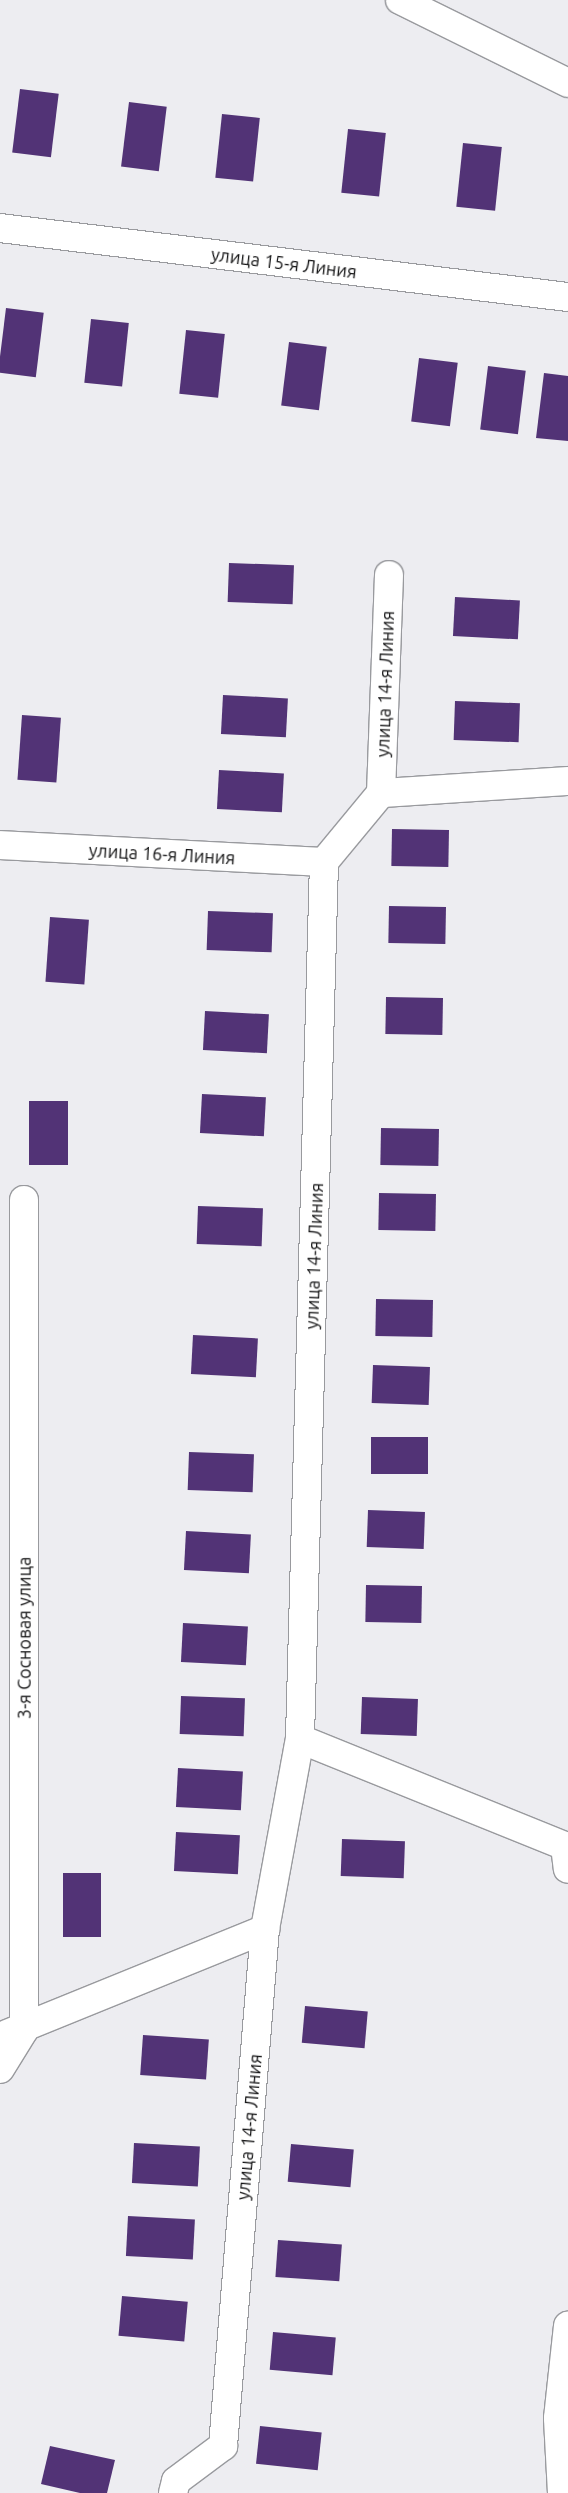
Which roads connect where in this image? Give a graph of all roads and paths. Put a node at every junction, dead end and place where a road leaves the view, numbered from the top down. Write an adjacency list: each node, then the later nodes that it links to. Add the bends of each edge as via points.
1 (400, 0): 2 (street)
2 (568, 83)
3 (0, 228): 4 (street, улица 15-я Линия)
4 (568, 297)
5 (389, 575): 7 (street, улица 14-я Линия)
6 (568, 781): 7 (street)
7 (381, 793): 9 (street)
8 (0, 845): 9 (street, улица 16-я Линия)
9 (324, 862): 11 (street, улица 14-я Линия)
10 (24, 1200): 14 (street, 3-я Сосновая улица)
11 (300, 1739): 12 (street, via 564,1846); 13 (street, улица 14-я Линия)
12 (568, 1869)
13 (265, 1929): 14 (street); 19 (street, улица 14-я Линия, via 223,2446 176,2481)
14 (12, 2032): 15 (street)
15 (0, 2069)
16 (568, 2326): 17 (street)
17 (558, 2418): 18 (street); 20 (street)
18 (568, 2452)
19 (173, 2493)
20 (562, 2493)

